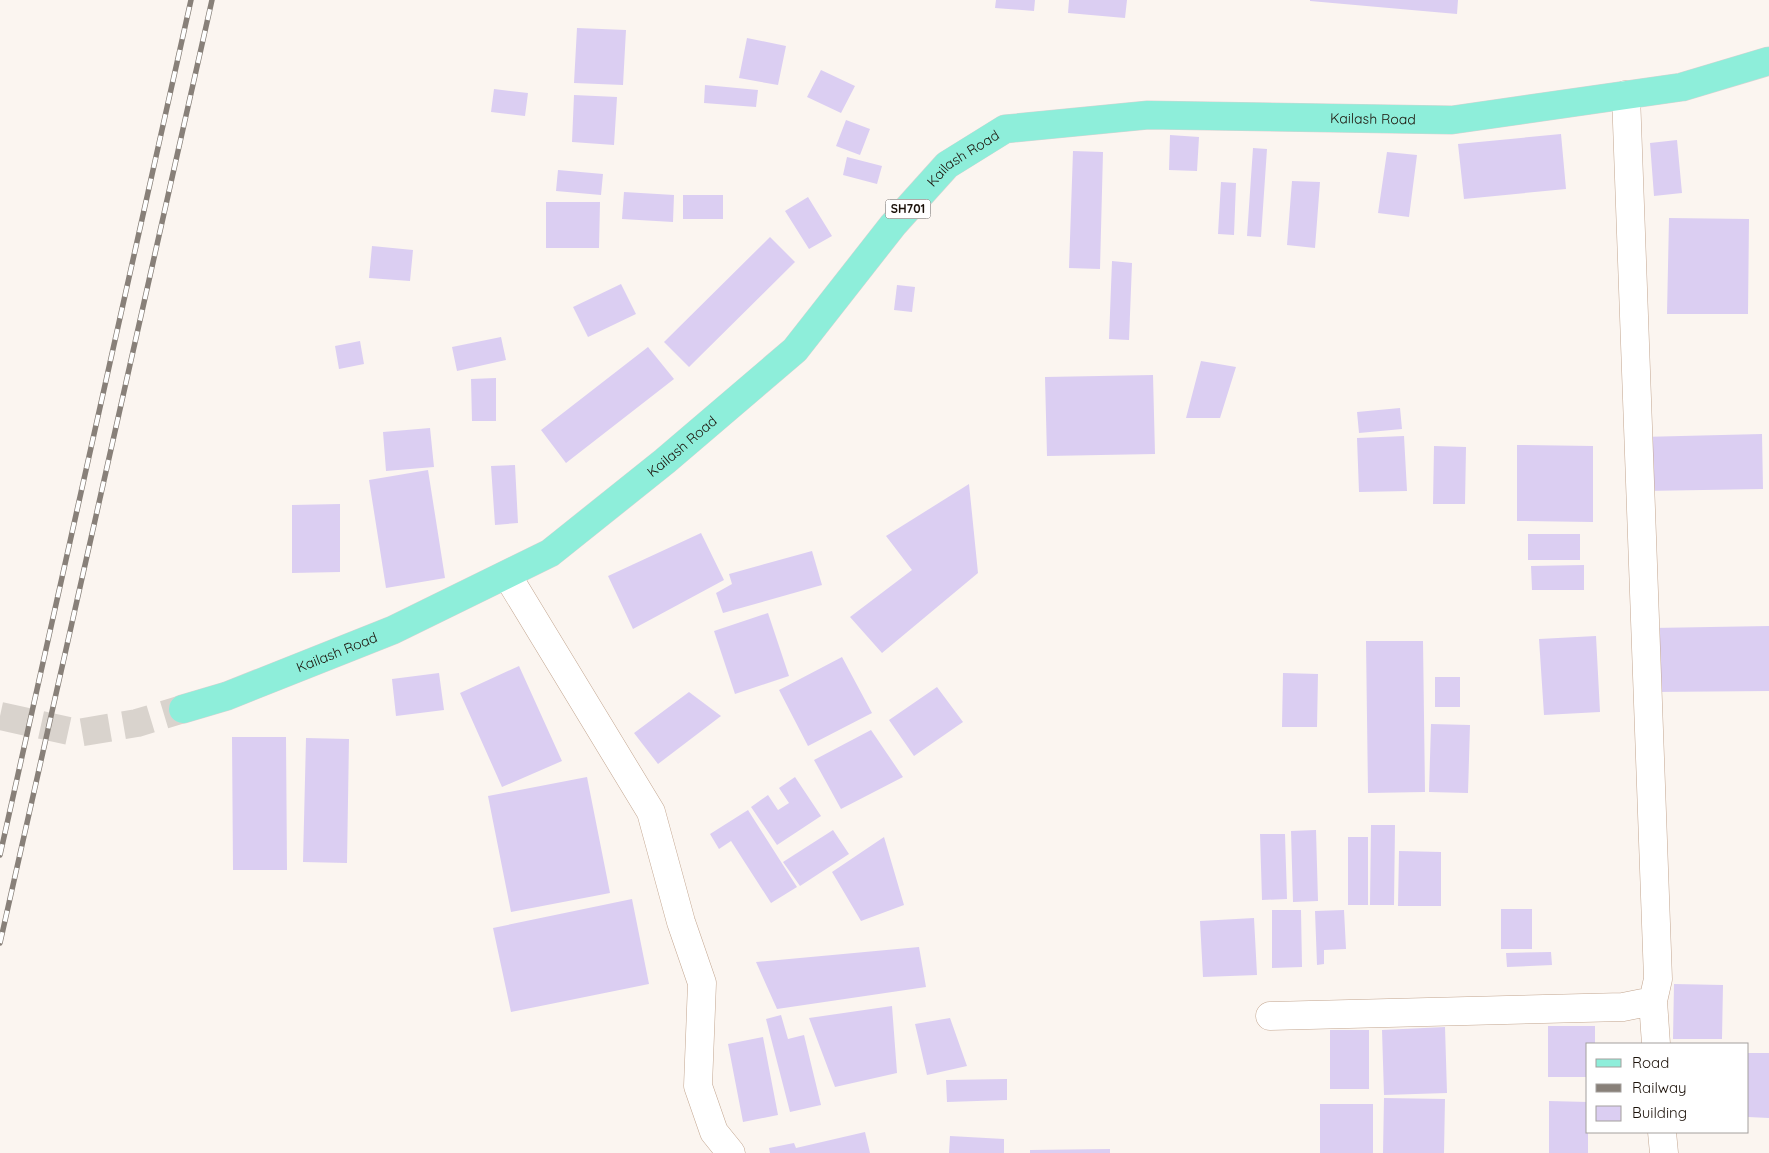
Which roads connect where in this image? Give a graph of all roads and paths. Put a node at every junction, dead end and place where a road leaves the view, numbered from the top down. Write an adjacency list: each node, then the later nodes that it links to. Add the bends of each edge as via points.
1 (1769, 60): 2 (main road, Kailash Road / SH701, via 1682,87)
2 (1626, 95): 3 (main road, Kailash Road / SH701, via 1452,120 1148,115 1005,129 947,165 893,225 795,350 665,461 550,553); 5 (street, via 1658,979)
3 (507, 575): 4 (main road, Kailash Road / SH701, via 393,630 226,696); 9 (street, via 651,812 681,922 702,983 698,1086 714,1132)
4 (183, 709)
5 (1652, 1001): 6 (street, via 1623,1007); 7 (street)
6 (1270, 1016)
7 (1656, 1043)
8 (1662, 1133): 10 (street)
9 (730, 1153)
10 (1664, 1153)

